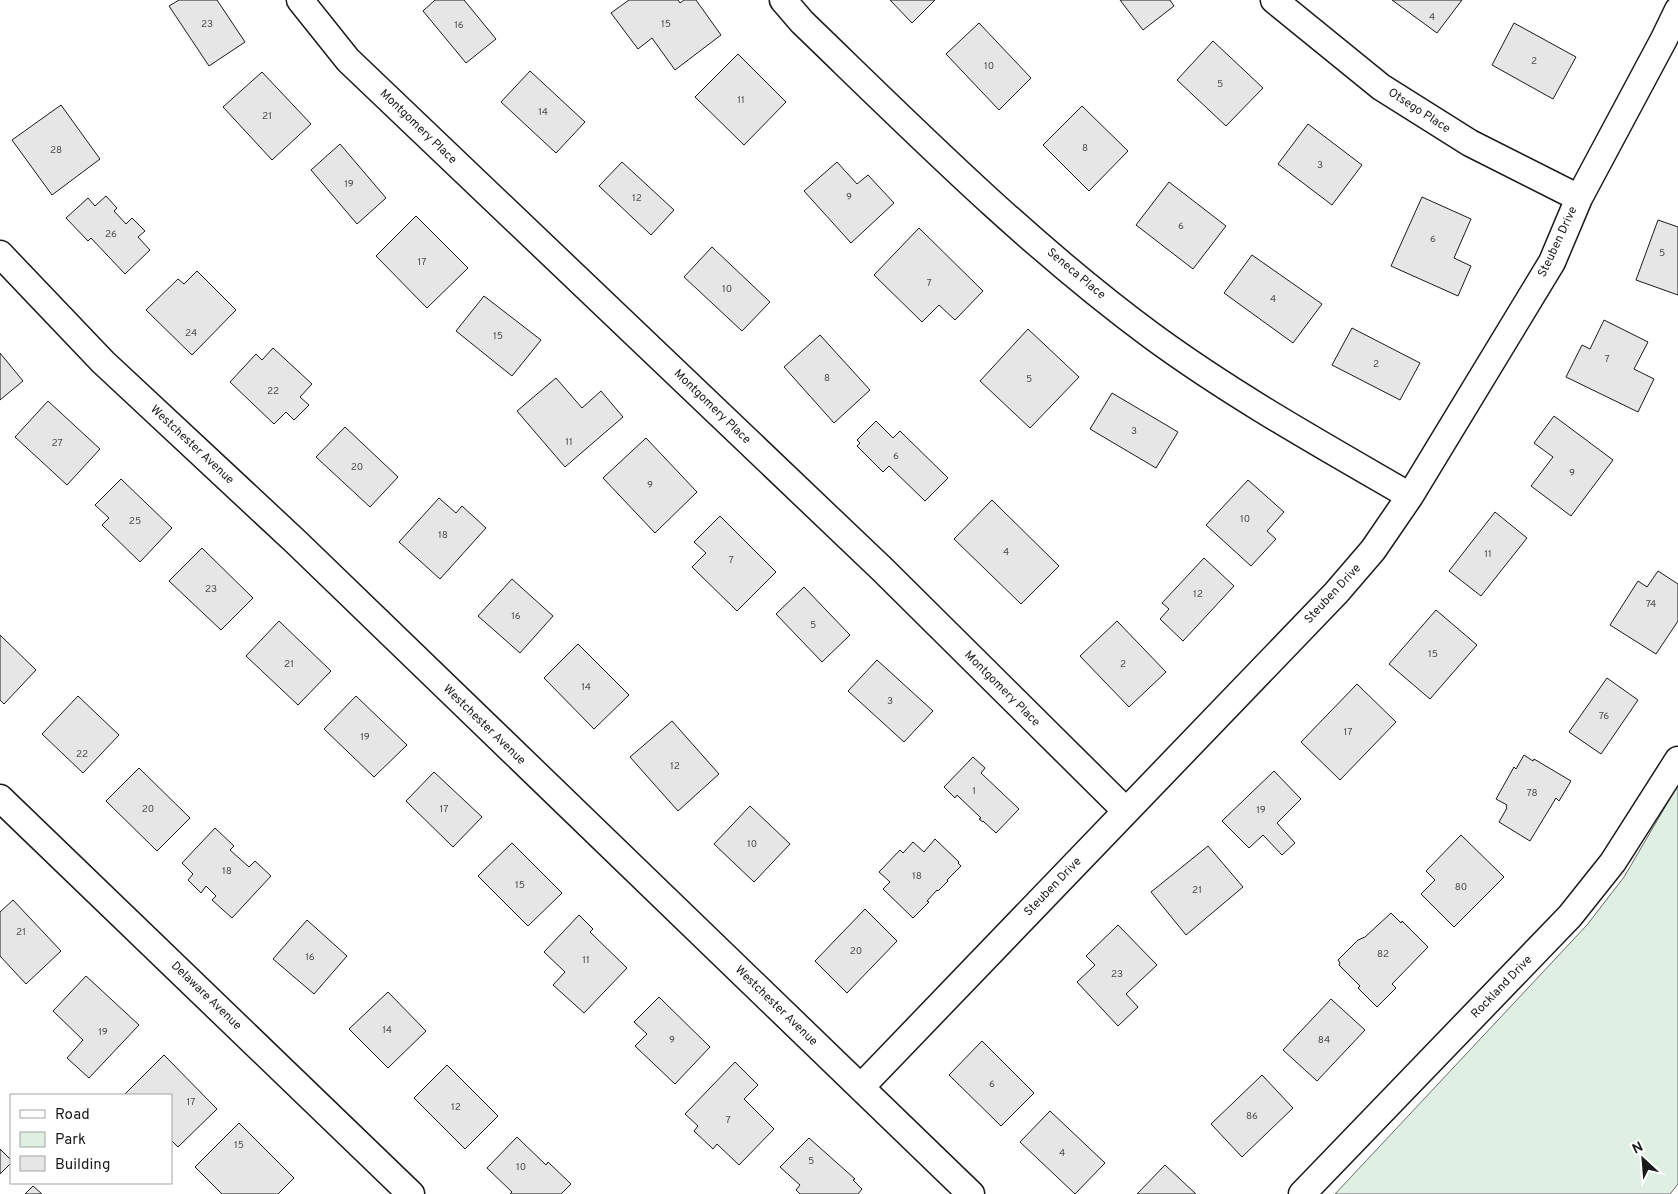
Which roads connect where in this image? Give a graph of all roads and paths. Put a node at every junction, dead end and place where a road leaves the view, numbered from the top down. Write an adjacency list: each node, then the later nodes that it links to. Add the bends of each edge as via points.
1 (300, 0): 10 (street, Montgomery Place, via 348,60 883,570)
2 (783, 0): 7 (street, Seneca Place, via 976,189 1088,286 1153,336 1248,401)
3 (1274, 0): 5 (street, Otsego Place, via 1381,86 1470,143)
4 (1678, 10): 5 (street, Steuben Drive)
5 (1579, 198): 7 (street, Steuben Drive, via 1552,262)
6 (0, 254): 11 (street, Westchester Avenue, via 103,362 296,542)
7 (1410, 496): 10 (street, Steuben Drive, via 1373,550 1336,592)
8 (1678, 760): 14 (street, Rockland Drive, via 1613,862 1570,916)
9 (0, 798): 12 (street, Delaware Avenue)
10 (1126, 811): 11 (street, Steuben Drive)
11 (861, 1087): 13 (street, Westchester Avenue)
12 (411, 1194)
13 (971, 1194)
14 (1302, 1194)

